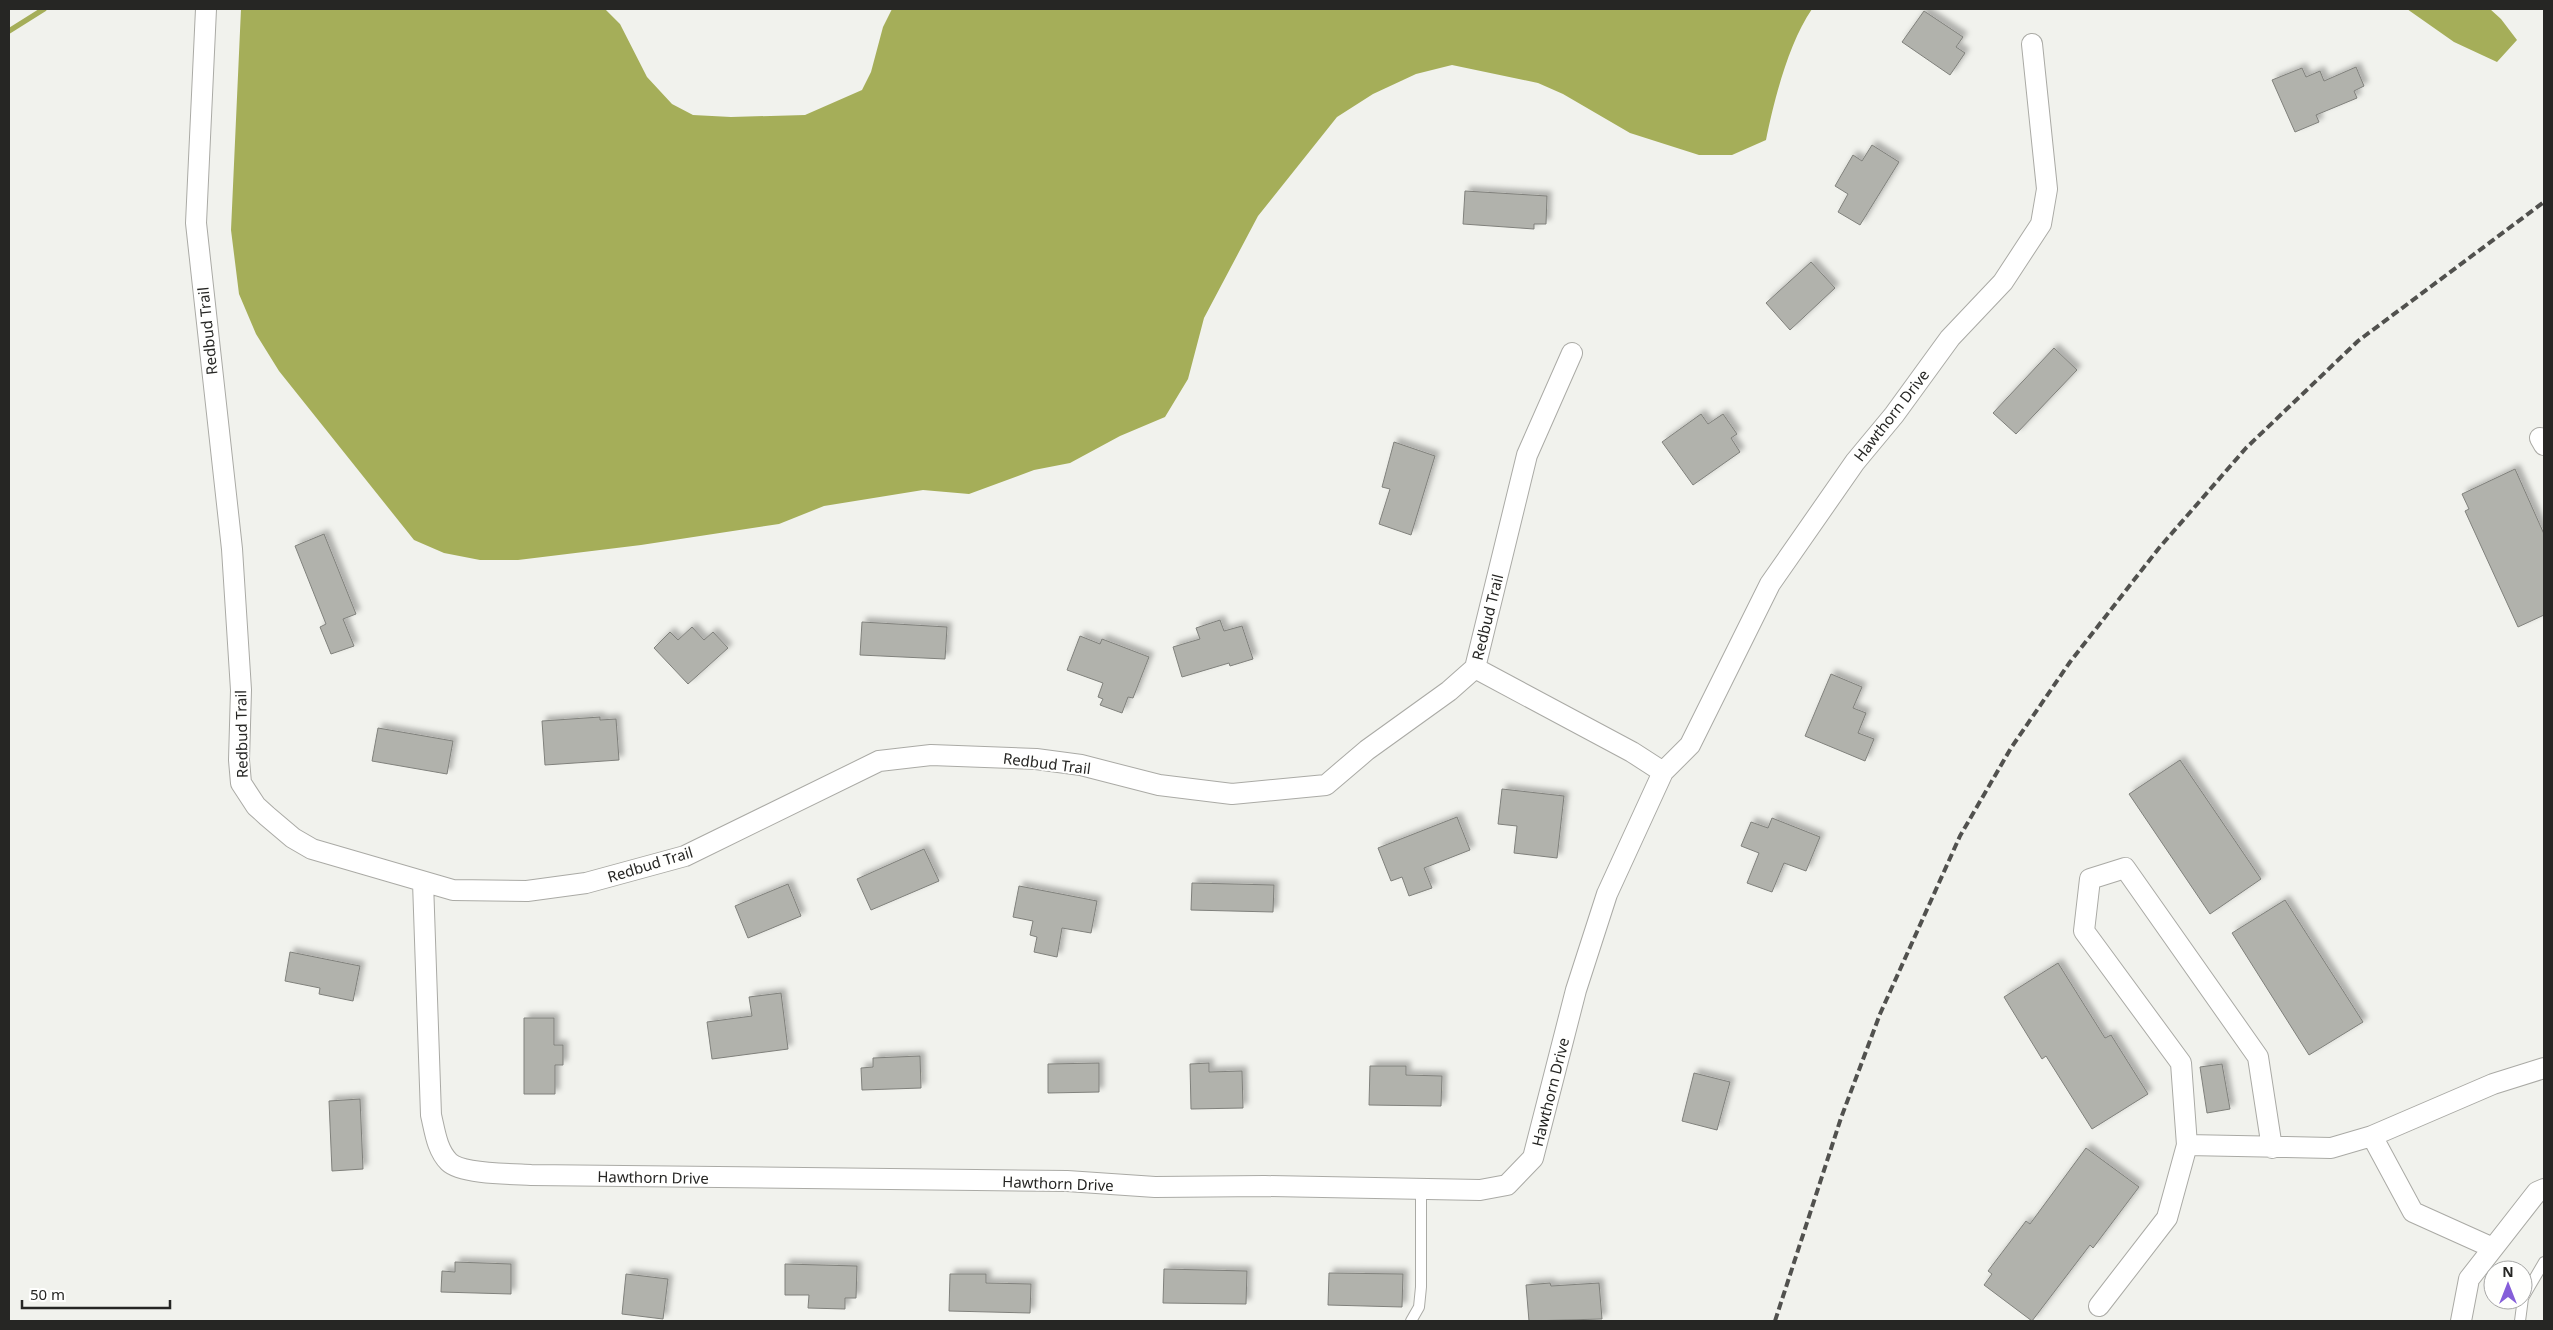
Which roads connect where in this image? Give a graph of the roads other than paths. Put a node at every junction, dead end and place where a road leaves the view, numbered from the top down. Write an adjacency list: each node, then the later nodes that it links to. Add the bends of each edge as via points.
1 (206, 9): 6 (street, Redbud Trail, via 196,223 232,549 240,690 241,783 266,816 312,849)
2 (2032, 44): 5 (street, Hawthorn Drive, via 2047,189 2042,224 2003,282 1950,338 1894,415 1854,462 1770,584 1690,744)
3 (1572, 353): 4 (street, Redbud Trail, via 1527,455)
4 (1475, 668): 5 (street); 6 (street, Redbud Trail, via 1326,785 1232,794 1158,785 1081,765 1036,759 931,755 879,761 685,856 586,883 503,892 453,890)
5 (1663, 772): 12 (street, Hawthorn Drive, via 1607,894 1576,990 1533,1158 1507,1185 1480,1190)
6 (423, 882): 12 (street, Hawthorn Drive, via 431,1115 437,1144 450,1164 473,1171 531,1175)
7 (2544, 1068): 8 (street, via 2492,1084)
8 (2372, 1136): 10 (street, via 2331,1148); 13 (street, via 2413,1212)
9 (2187, 1145): 10 (street); 10 (street, via 2181,1063 2084,932 2090,879 2126,868 2258,1058); 15 (street, via 2166,1218)
10 (2272, 1148)
11 (2544, 1189): 13 (street, via 2537,1192)
12 (1421, 1190): 16 (lane, via 1421,1287 1419,1307)
13 (2493, 1248): 17 (street, via 2469,1279)
14 (2544, 1262): 18 (lane, via 2524,1298)
15 (2099, 1306)
16 (1411, 1321)
17 (2461, 1321)
18 (2520, 1321)

